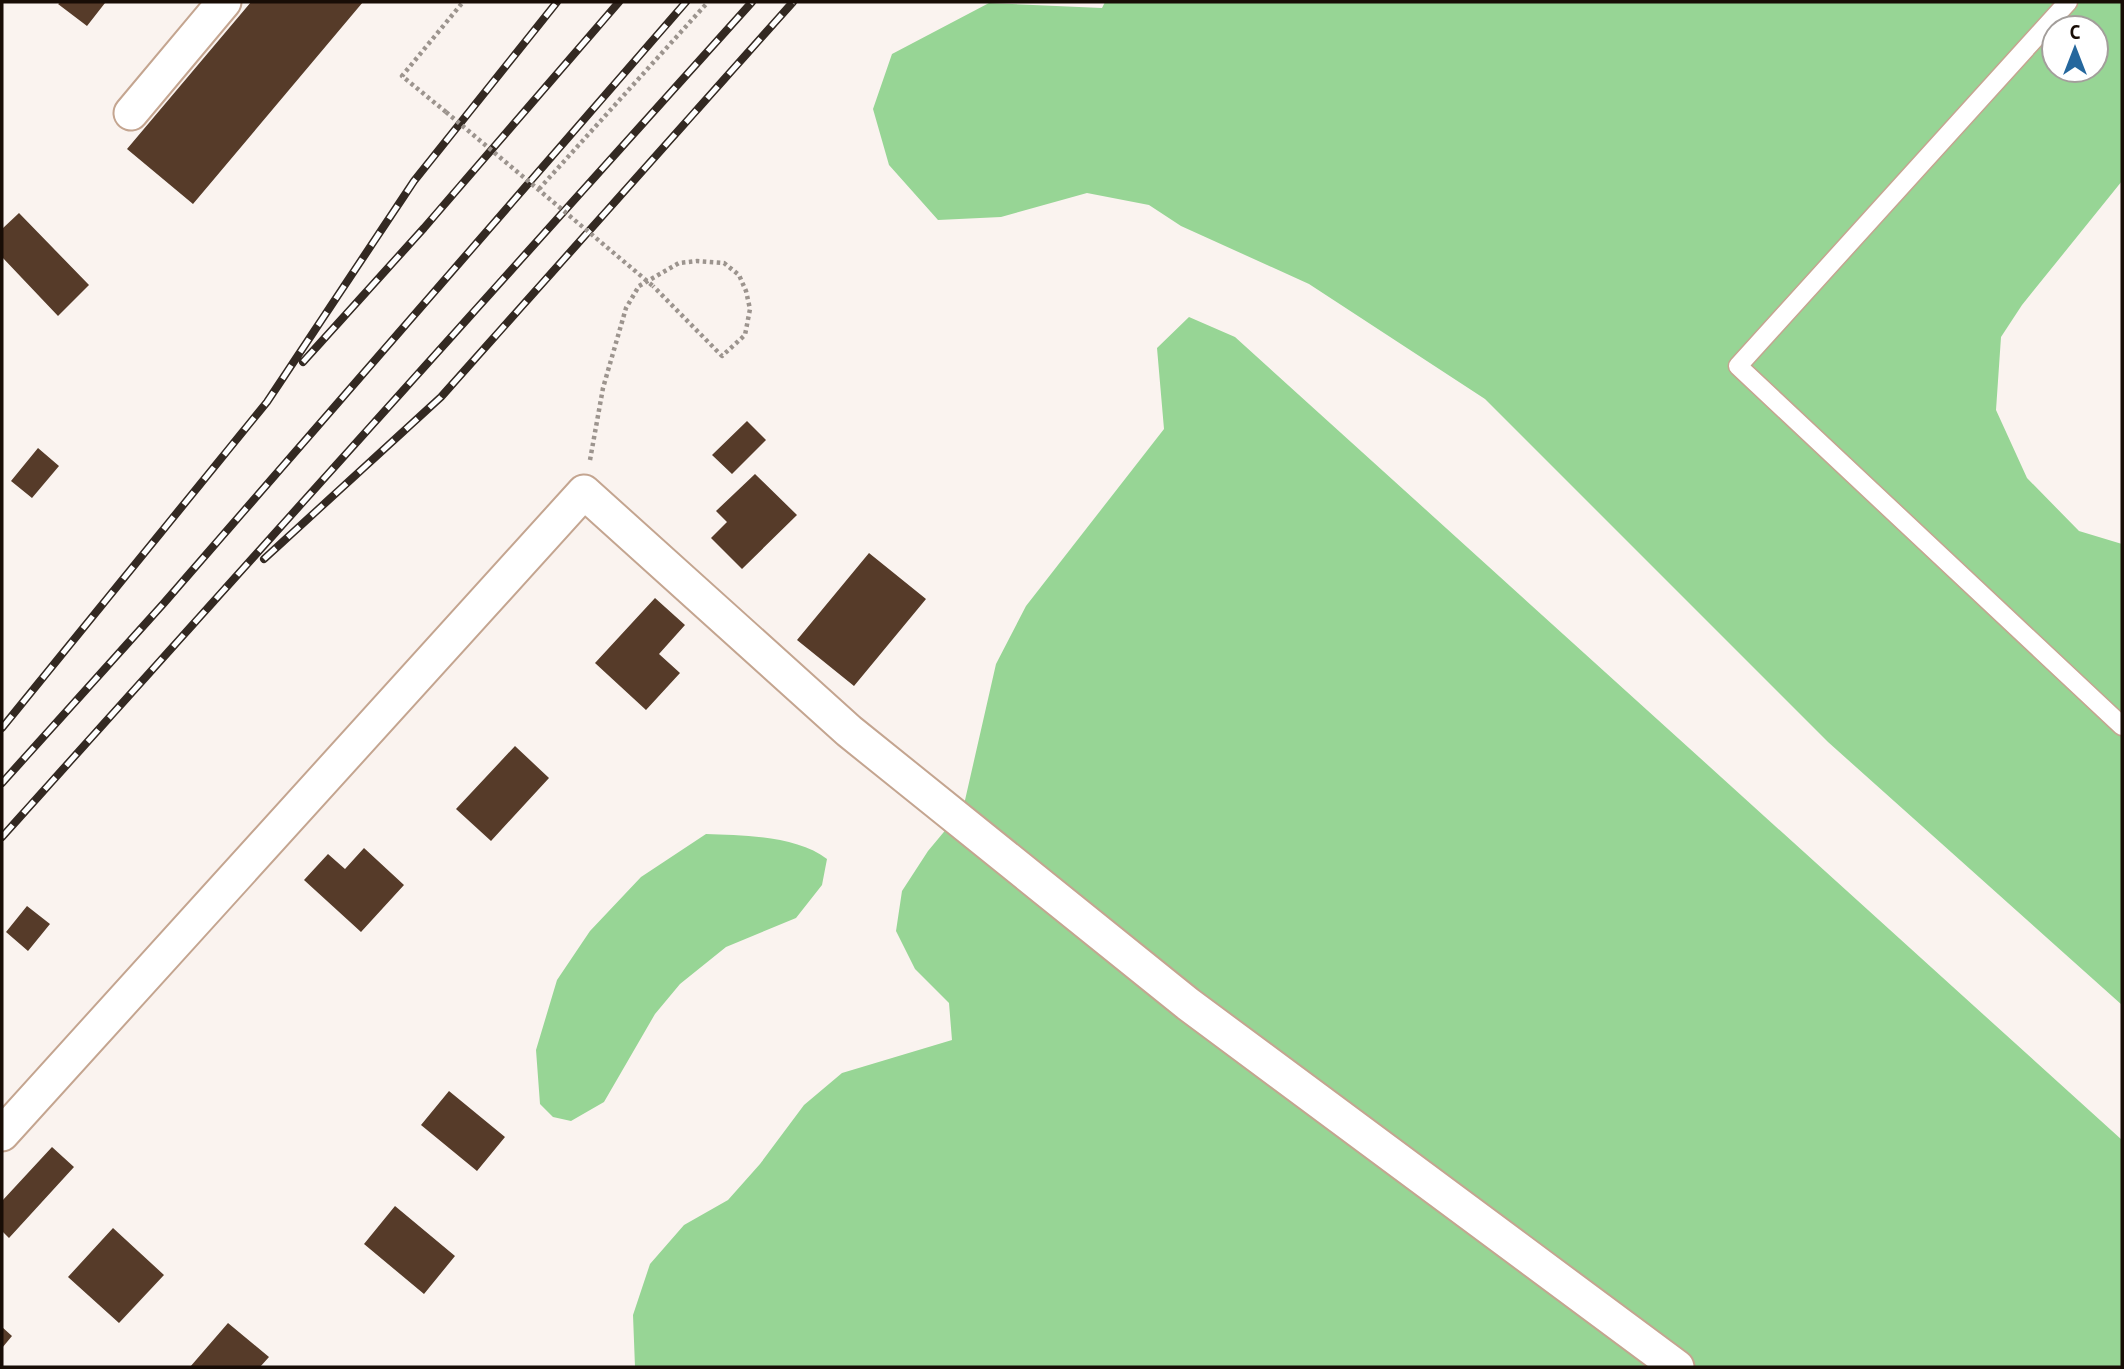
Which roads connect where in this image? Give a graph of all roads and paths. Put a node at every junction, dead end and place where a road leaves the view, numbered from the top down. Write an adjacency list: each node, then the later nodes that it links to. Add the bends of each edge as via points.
1 (224, 2): 5 (street)
2 (463, 2): 6 (path, bridge, via 402,76)
3 (708, 2): 6 (path)
4 (2068, 2): 8 (lane, via 1738,366)
5 (131, 113)
6 (538, 189): 7 (path, bridge, via 653,286 722,356 745,335 750,309 738,275 724,263 678,263 639,286 626,308 603,388)
7 (584, 492): 9 (street); 10 (street, via 849,731 1188,1004)
8 (2122, 726)
9 (2, 1134)
10 (1677, 1367)

